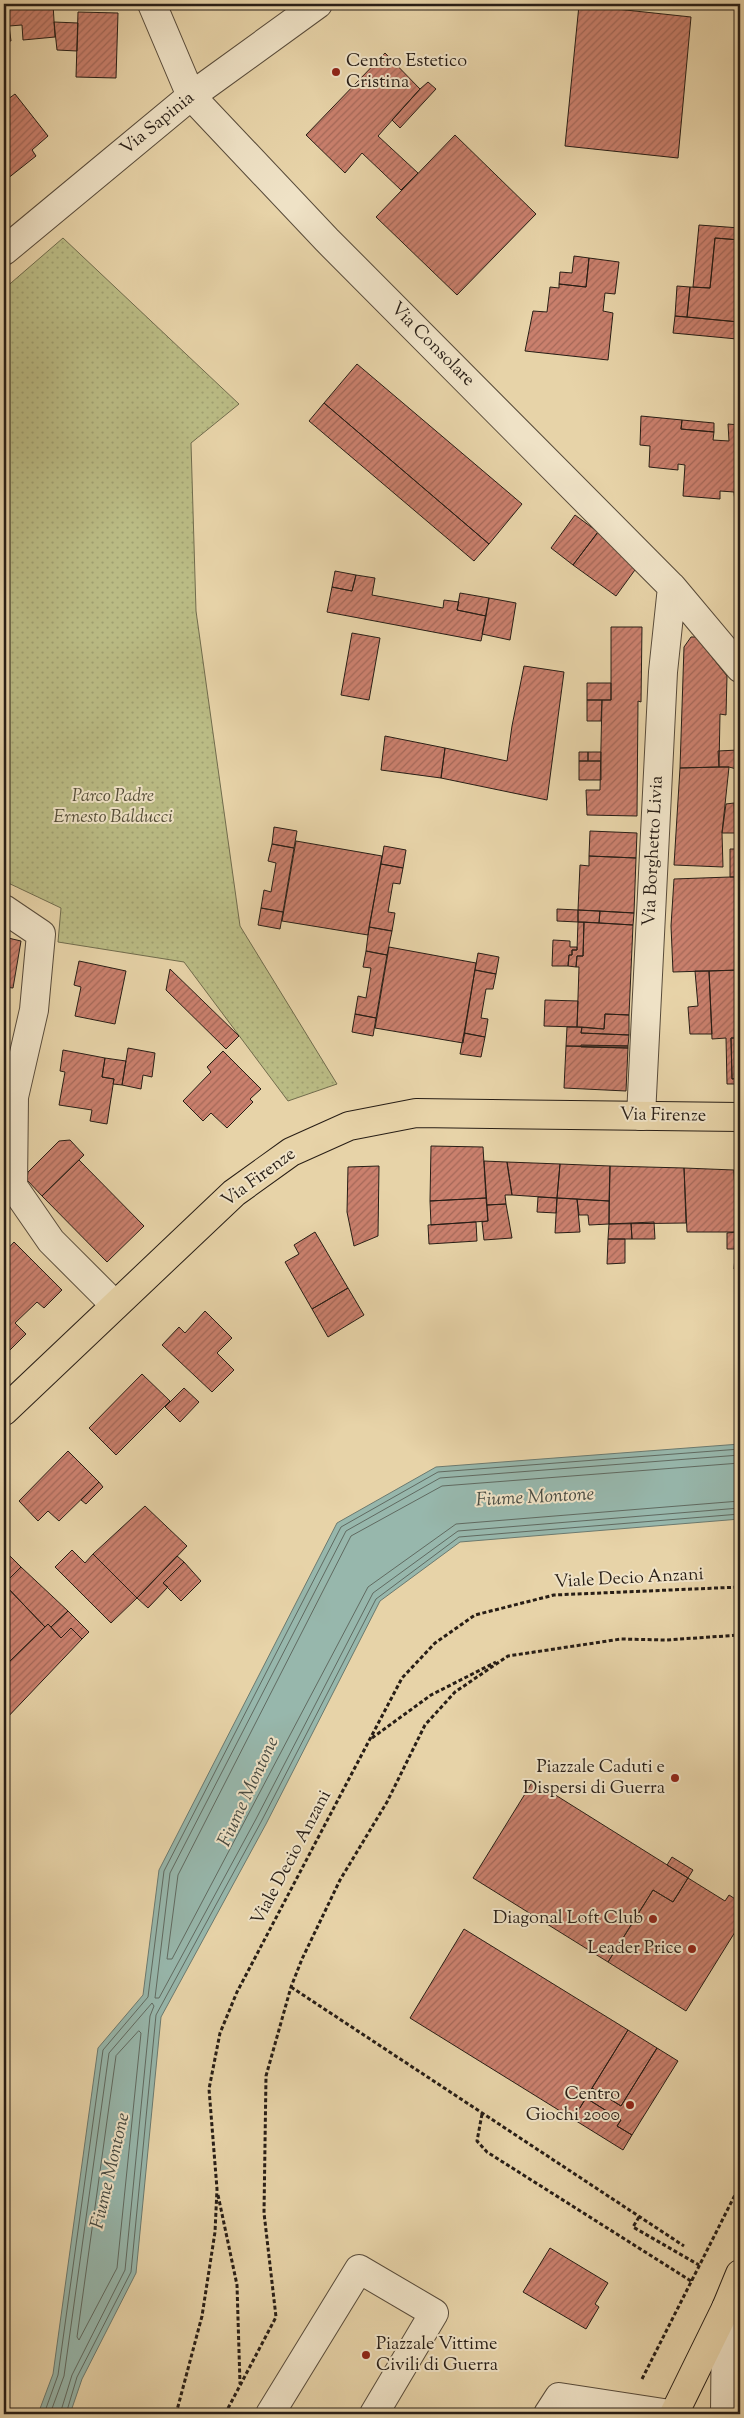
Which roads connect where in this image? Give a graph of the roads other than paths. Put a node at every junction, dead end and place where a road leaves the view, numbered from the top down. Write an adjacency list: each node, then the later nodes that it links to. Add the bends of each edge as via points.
1 (152, 4): 3 (street, Via Consolare)
2 (318, 4): 3 (street, Via Sapinia)
3 (191, 96): 4 (street, Via Sapinia); 5 (street, Via Consolare, via 327,240)
4 (4, 251)
5 (672, 587): 6 (street, Via Consolare); 8 (street, Via Borghetto Livia, via 663,672)
6 (740, 668)
7 (4, 909): 10 (street, via 41,934 34,1010 14,1097 13,1186 51,1241)
8 (642, 1116): 9 (main road, Via Firenze); 10 (main road, Via Firenze, via 416,1112 349,1126 291,1152 234,1193)
9 (740, 1117)
10 (115, 1305): 11 (main road, Via Firenze)
11 (4, 1411)
12 (740, 2274): 13 (main road)
13 (726, 2308): 18 (main road); 19 (street)
14 (270, 2414): 15 (street, via 359,2268 434,2313)
15 (374, 2414)
16 (548, 2414): 17 (street, via 559,2397)
17 (670, 2414)
18 (674, 2414)
19 (725, 2414)

